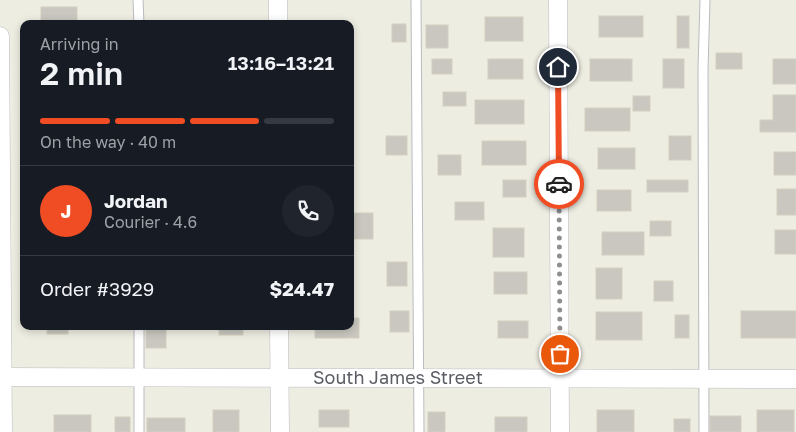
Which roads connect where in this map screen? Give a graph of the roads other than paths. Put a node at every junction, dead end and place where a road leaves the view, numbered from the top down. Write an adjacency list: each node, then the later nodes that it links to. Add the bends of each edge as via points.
1 (138, 0): 6 (lane)
2 (278, 0): 7 (street)
3 (416, 0): 14 (lane)
4 (558, 0): 15 (street)
5 (705, 0): 16 (lane)
6 (138, 20)
7 (278, 20)
8 (0, 36): 11 (street)
9 (139, 330): 12 (lane)
10 (280, 330): 13 (street)
11 (1, 377): 12 (street, South James Street); 18 (street)
12 (138, 378): 13 (street, South James Street); 19 (lane)
13 (280, 378): 14 (street, South James Street); 20 (street)
14 (419, 378): 15 (street, South James Street); 21 (lane)
15 (560, 378): 16 (street, South James Street); 22 (street)
16 (705, 378): 17 (street, South James Street); 23 (lane)
17 (796, 379)
18 (3, 432)
19 (139, 432)
20 (280, 432)
21 (419, 432)
22 (560, 432)
23 (704, 432)

